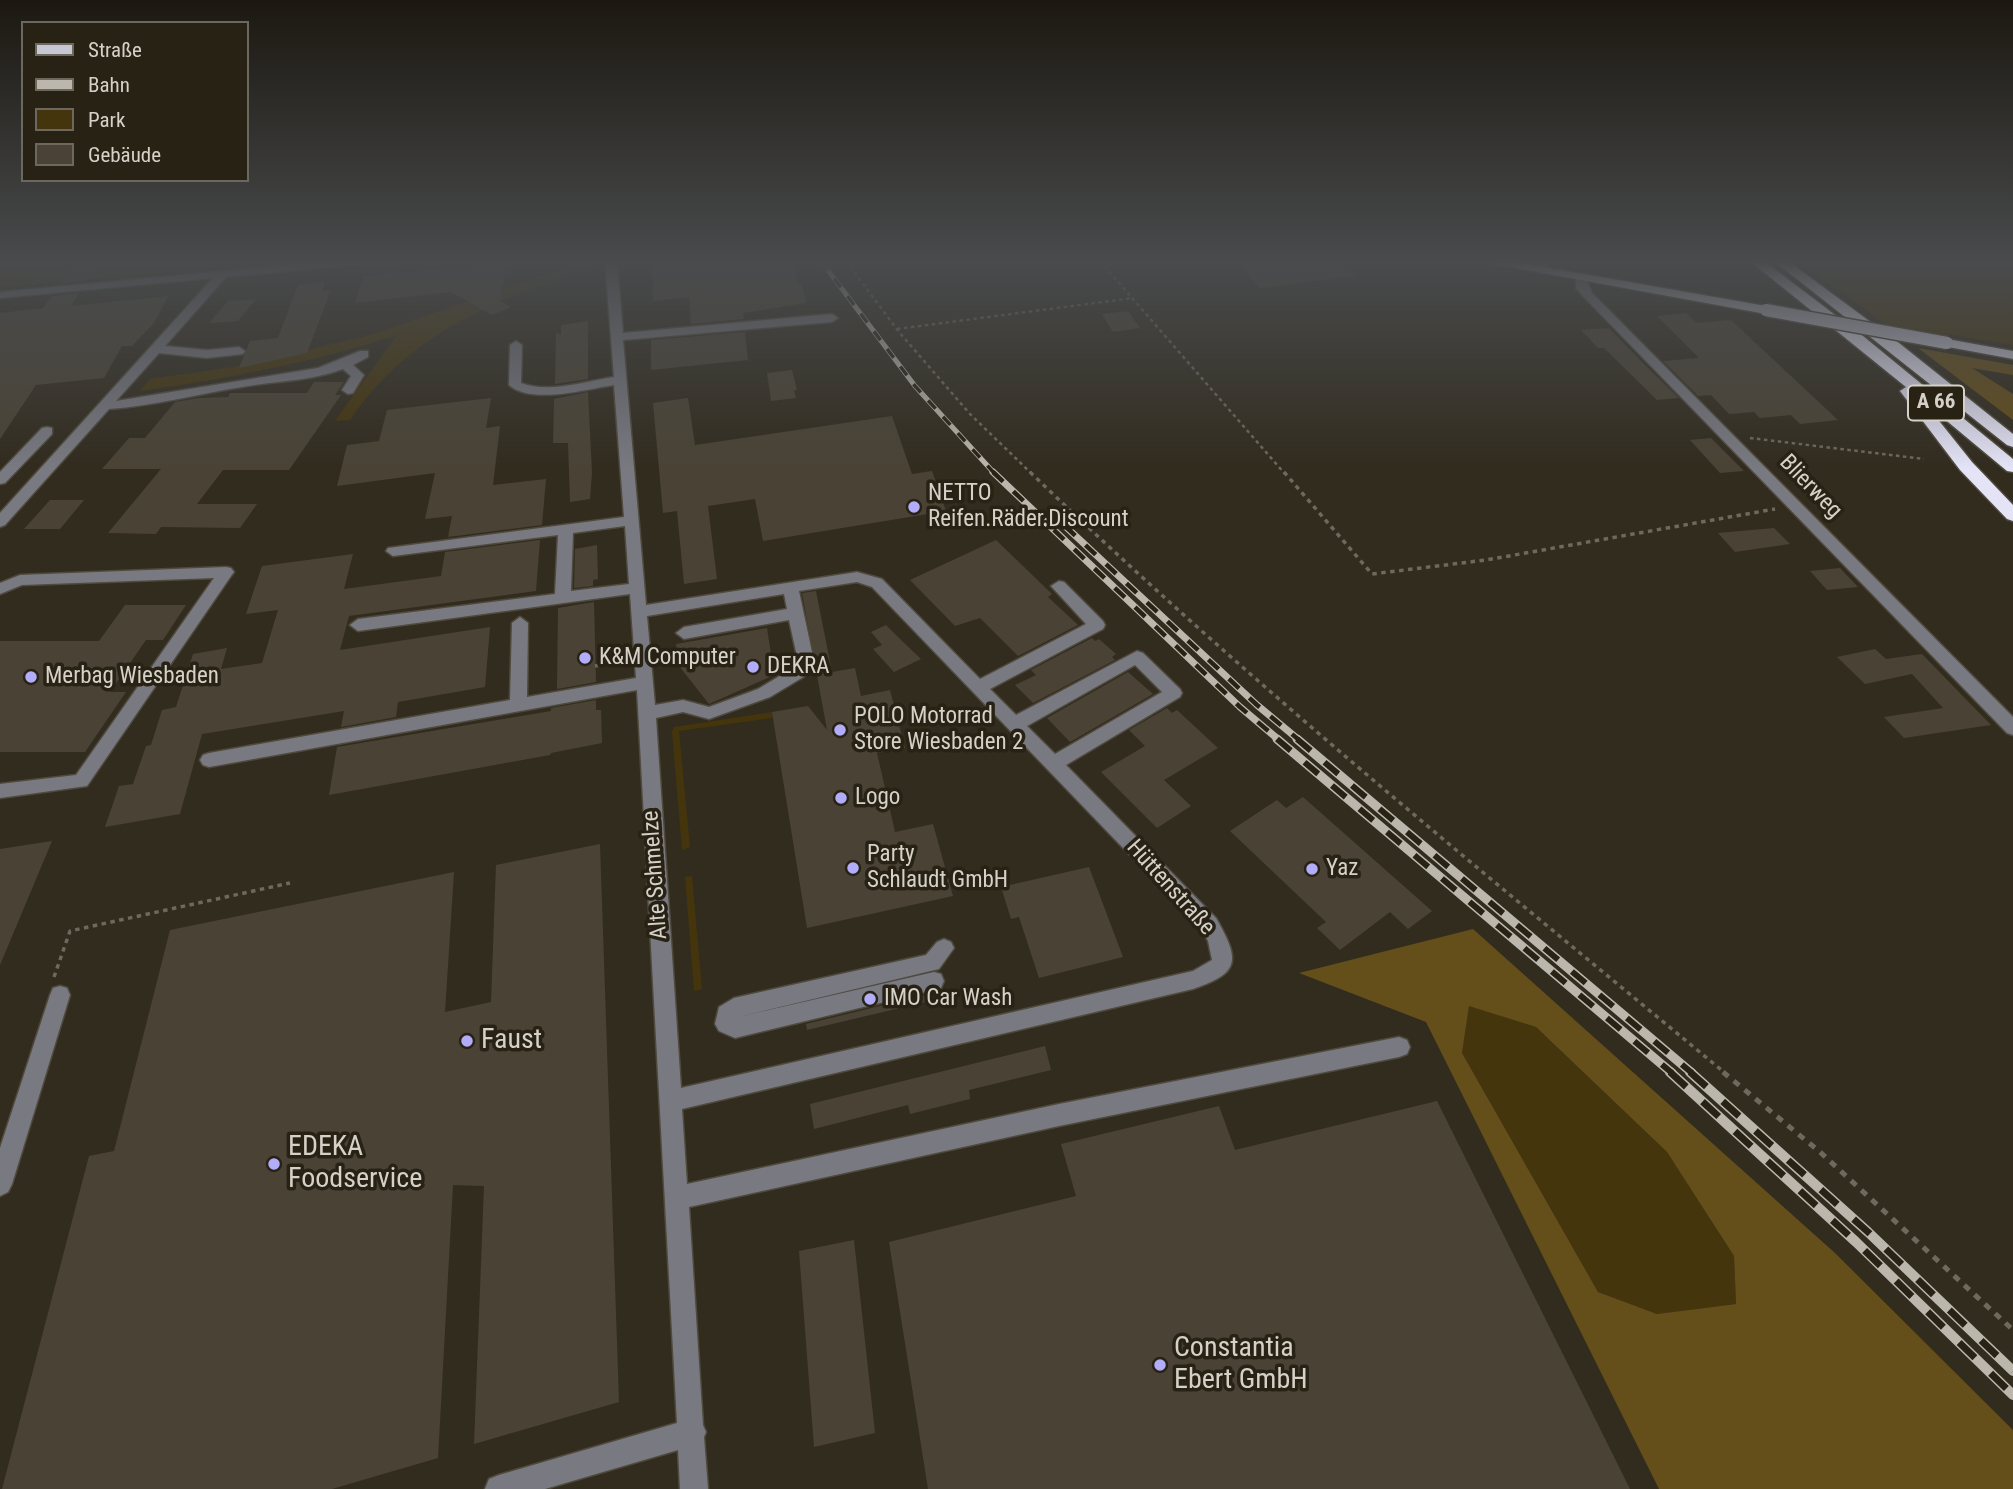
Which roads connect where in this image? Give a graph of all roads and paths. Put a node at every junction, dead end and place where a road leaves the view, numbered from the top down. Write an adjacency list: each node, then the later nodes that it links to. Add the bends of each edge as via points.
1 (174, 330): 13 (street)
2 (616, 330): 10 (street, Alte Schmelze)
3 (691, 330): 10 (street)
4 (898, 330): 66 (path, via 970,414 1090,530 1378,784 1820,1152)
5 (1161, 330): 31 (path, via 1372,574 1486,560)
6 (1623, 330): 24 (street, Blierweg)
7 (1846, 330): 11 (highway, A 66)
8 (1872, 330): 18 (highway, A 66)
9 (1878, 330): 16 (main road, bridge)
10 (617, 337): 19 (street, Alte Schmelze)
11 (1858, 340): 27 (highway, A 66); 32 (highway)
12 (516, 345): 19 (street, via 514,385 522,390)
13 (158, 349): 14 (street, via 207,355); 21 (street)
14 (239, 351)
15 (363, 354): 17 (street)
16 (2013, 355)
17 (346, 365): 20 (street, via 358,375); 21 (street)
18 (1928, 373): 22 (highway); 25 (highway, A 66)
19 (620, 380): 34 (street, Alte Schmelze)
20 (348, 390)
21 (107, 405): 30 (street)
22 (2013, 429)
23 (47, 431): 28 (street)
24 (1727, 435): 26 (path); 31 (street, Blierweg)
25 (2013, 442)
26 (1924, 459)
27 (2013, 467)
28 (0, 480)
29 (0, 489): 30 (street)
30 (27, 492): 33 (street)
31 (1796, 505): 54 (street, Blierweg)
32 (2013, 514)
33 (1, 519)
34 (631, 521): 35 (street); 38 (street, Alte Schmelze)
35 (566, 530): 36 (street); 41 (street)
36 (393, 551)
37 (1059, 586): 50 (street, via 1097,625)
38 (637, 587): 41 (street); 42 (street, Alte Schmelze)
39 (791, 588): 42 (street, Hüttenstraße); 43 (street); 50 (street, Hüttenstraße, via 870,579)
40 (0, 589): 57 (street, via 20,580 226,572 81,781)
41 (562, 597): 45 (street)
42 (639, 612): 47 (street, Alte Schmelze)
43 (796, 613): 46 (street); 52 (street, via 804,652 799,673 764,693 709,713 683,706)
44 (520, 623): 51 (street)
45 (358, 625)
46 (684, 633)
47 (642, 658): 48 (path); 49 (street, Alte Schmelze)
48 (595, 666)
49 (643, 683): 51 (street); 52 (street, Alte Schmelze)
50 (979, 687): 53 (street, Hüttenstraße)
51 (518, 705): 55 (street)
52 (646, 713): 63 (street, Alte Schmelze)
53 (1015, 724): 56 (street, Hüttenstraße); 56 (street, via 1138,657 1174,693)
54 (2013, 728)
55 (209, 760)
56 (1054, 764): 63 (street, Hüttenstraße, via 1209,924 1223,964 1193,980)
57 (0, 791)
58 (290, 883): 61 (path, via 70,931 52,983)
59 (944, 948): 60 (street, via 932,963 734,1008 726,1014 726,1024 735,1028)
60 (934, 981)
61 (60, 995): 64 (street)
62 (1399, 1047): 65 (street)
63 (671, 1101): 65 (street, Alte Schmelze)
64 (0, 1184)
65 (678, 1198): 67 (street, Alte Schmelze)
66 (2013, 1330)
67 (693, 1432): 68 (street); 69 (street, Alte Schmelze)
68 (499, 1489)
69 (694, 1489)

